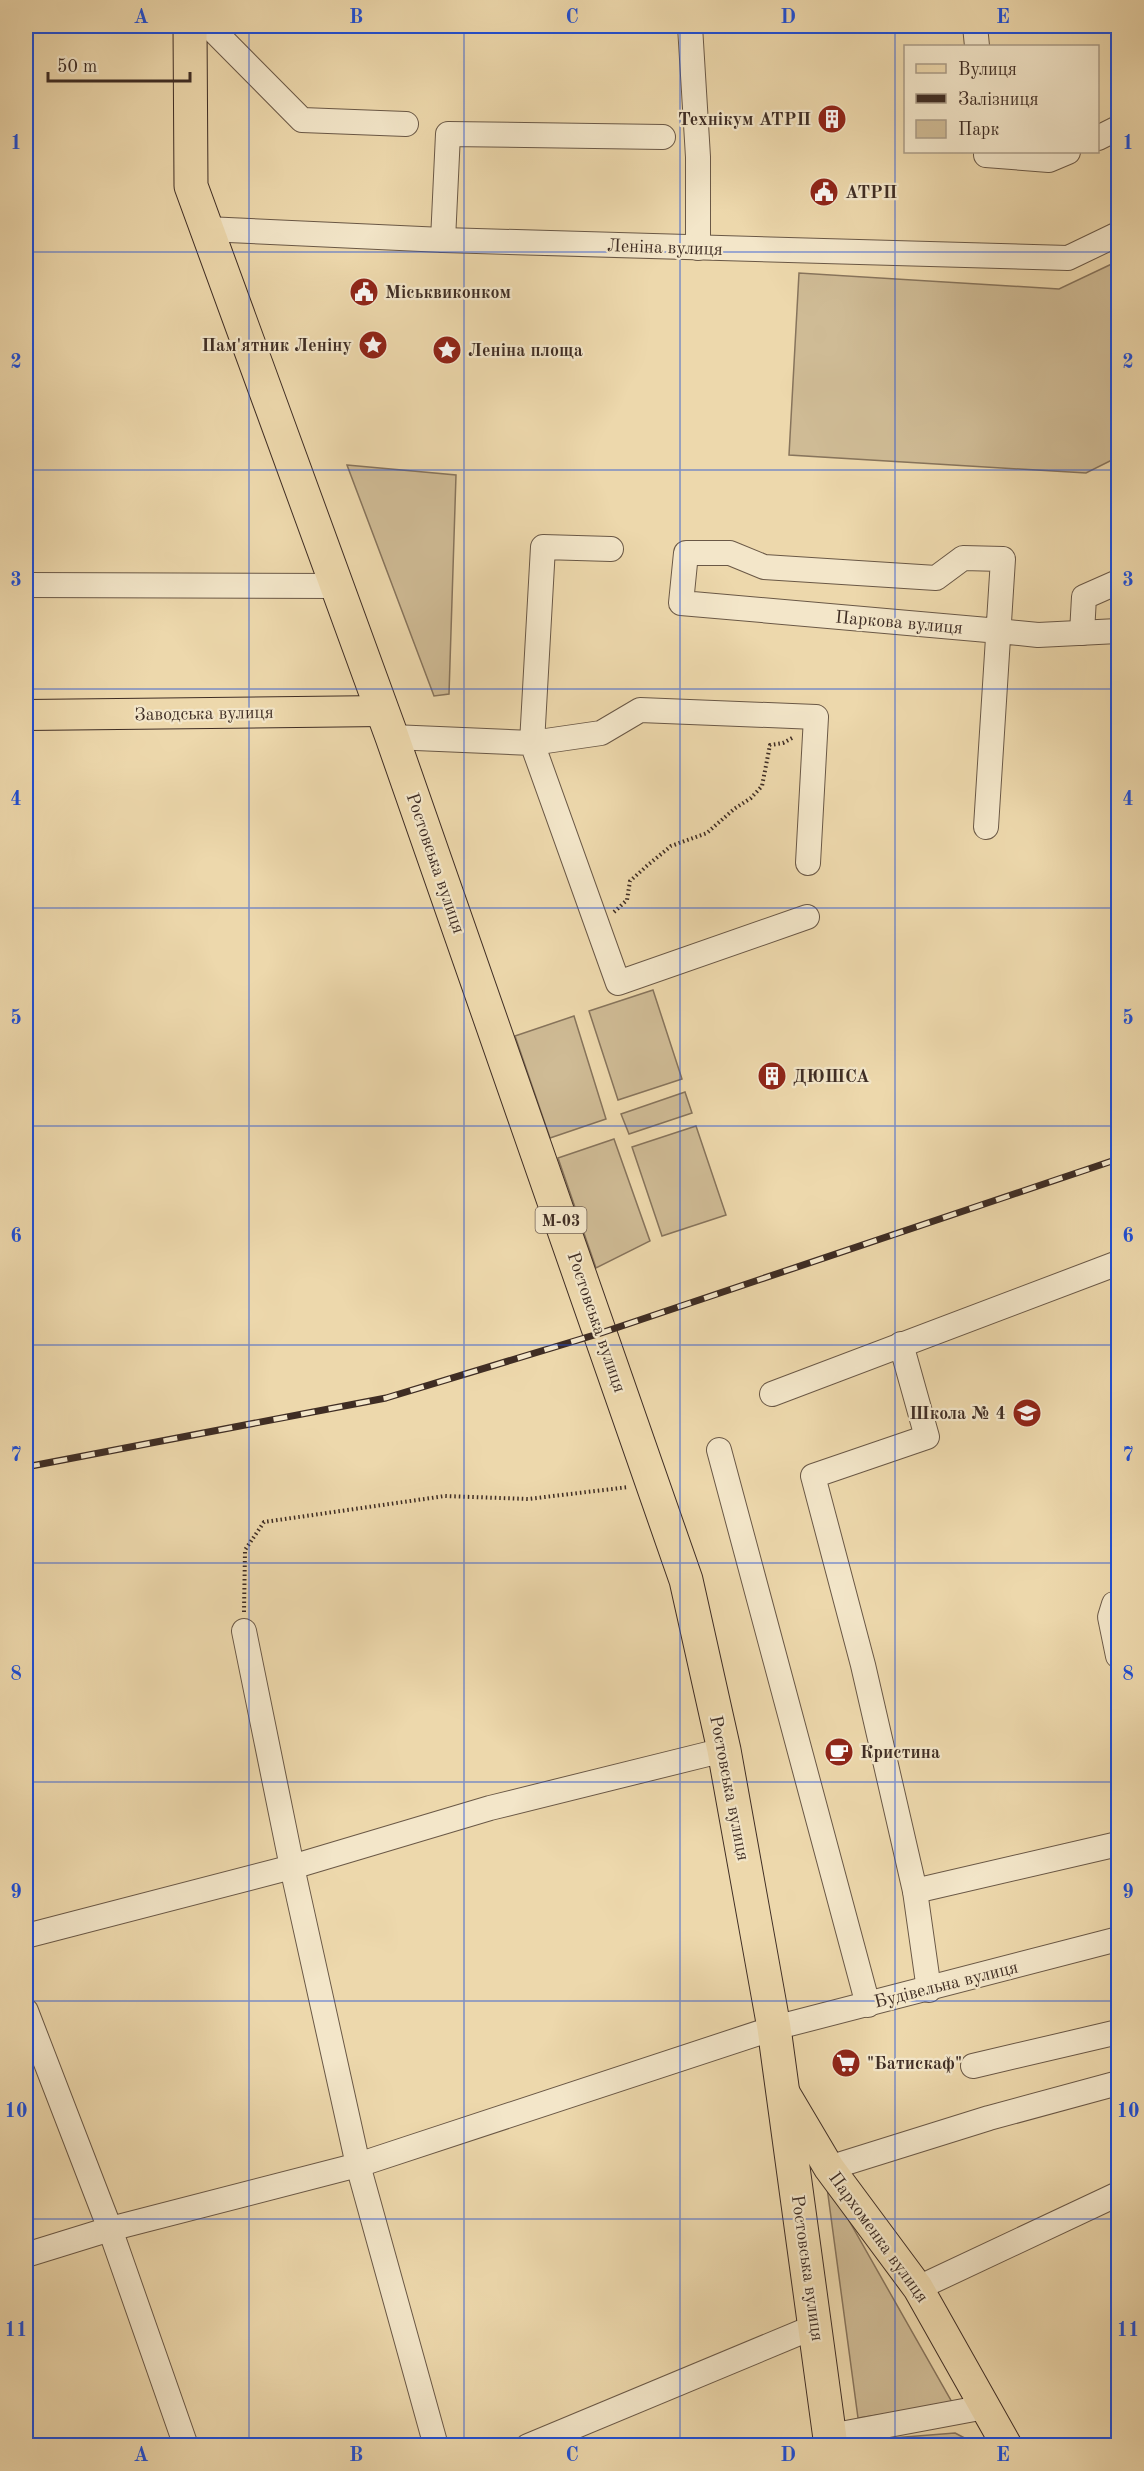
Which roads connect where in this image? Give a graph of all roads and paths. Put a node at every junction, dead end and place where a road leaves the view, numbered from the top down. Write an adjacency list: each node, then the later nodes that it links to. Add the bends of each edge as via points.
1 (190, 26): 12 (highway, Ростовська вулиця / М-03, via 191,186)
2 (209, 26): 6 (street, via 302,120)
3 (690, 26): 15 (street, via 698,157)
4 (975, 26): 5 (street)
5 (977, 45)
6 (406, 124)
7 (1119, 128): 9 (street)
8 (663, 137): 14 (street, via 448,134)
9 (1099, 138)
10 (986, 153): 11 (street, via 1049,160)
11 (1066, 153)
12 (206, 229): 14 (street, Леніна вулиця); 19 (highway, Ростовська вулиця / М-03)
13 (1119, 234): 15 (street, Леніна вулиця, via 1068,258)
14 (443, 240): 15 (street, Леніна вулиця)
15 (698, 248)
16 (611, 549): 26 (street, via 543,547)
17 (1119, 582): 22 (street, via 1084,597)
18 (26, 585): 19 (street)
19 (337, 586): 24 (highway, Ростовська вулиця / М-03)
20 (999, 631): 20 (street, Паркова вулиця, via 681,603 686,553 730,553 764,567 936,578 963,558 1003,559); 22 (street, Паркова вулиця, via 1038,635); 27 (street)
21 (1119, 632): 22 (street, Паркова вулиця)
22 (1082, 633)
23 (26, 715): 24 (main road, Заводська вулиця)
24 (387, 724): 26 (street); 35 (highway, Ростовська вулиця / М-03)
25 (815, 725): 26 (street, via 816,717 640,710 601,733); 28 (street); 30 (path, via 770,745 762,786 751,798 707,833 671,846 649,864 630,881 627,900)
26 (532, 743): 30 (street)
27 (986, 826)
28 (808, 863)
29 (807, 917): 30 (street, via 618,983)
30 (597, 925)
31 (1119, 1263): 32 (street)
32 (901, 1344): 33 (street); 42 (street, via 927,1437 813,1476 863,1665)
33 (772, 1394)
34 (719, 1450): 46 (street)
35 (654, 1486): 37 (path, via 528,1498 445,1496 264,1522 245,1550); 39 (highway, Ростовська вулиця / М-03, via 686,1580)
36 (1119, 1603): 38 (street, via 1114,1604 1110,1617)
37 (244, 1631): 41 (street)
38 (1119, 1656)
39 (724, 1750): 41 (street, via 490,1808); 48 (highway, Ростовська вулиця / М-03)
40 (1119, 1844): 42 (street)
41 (292, 1867): 43 (street); 53 (street)
42 (915, 1892): 45 (street)
43 (26, 1936)
44 (1119, 1939): 45 (street, Будівельна вулиця)
45 (929, 1990): 46 (street, Будівельна вулиця)
46 (868, 2005): 48 (street, Будівельна вулиця)
47 (26, 2011): 56 (street)
48 (774, 2028): 52 (highway, Ростовська вулиця / М-03); 53 (street, Будівельна вулиця)
49 (1119, 2032): 50 (street)
50 (973, 2066)
51 (1119, 2083): 54 (street, via 999,2115)
52 (784, 2092): 54 (main road, Пархоменка вулиця); 59 (highway, Ростовська вулиця / М-03)
53 (358, 2165): 56 (street, Будівельна вулиця); 63 (street)
54 (829, 2168): 58 (main road, Пархоменка вулиця)
55 (1119, 2194): 58 (street)
56 (111, 2229): 57 (street, Будівельна вулиця); 62 (street)
57 (26, 2255)
58 (918, 2288): 60 (main road, Пархоменка вулиця)
59 (816, 2326): 61 (highway, Ростовська вулиця / М-03); 64 (street)
60 (985, 2407): 61 (street); 65 (main road, Пархоменка вулиця)
61 (830, 2441)
62 (186, 2445)
63 (436, 2445)
64 (528, 2445)
65 (1007, 2445)

